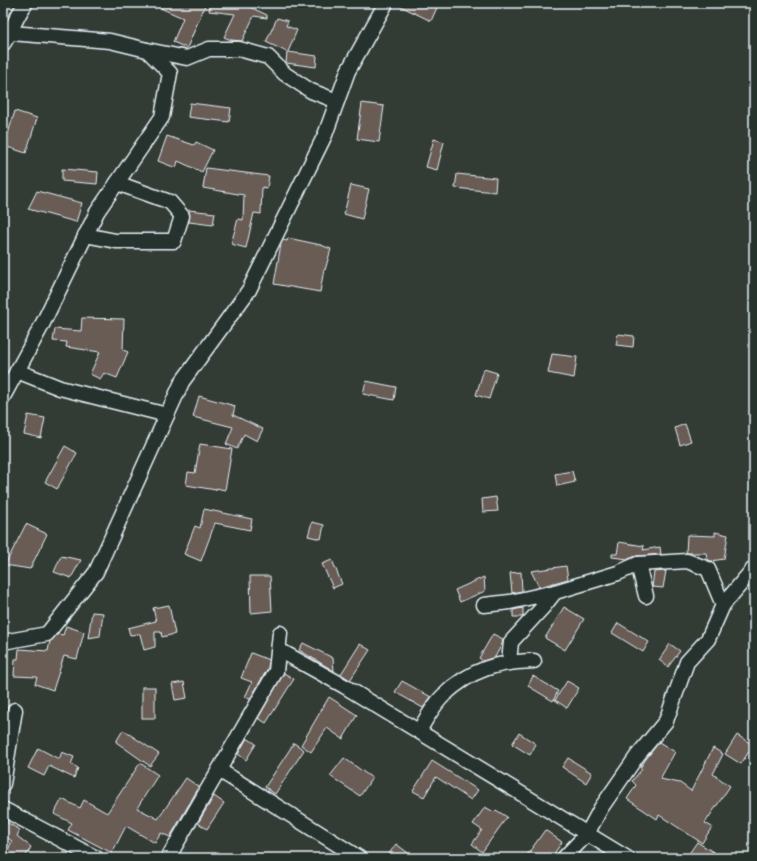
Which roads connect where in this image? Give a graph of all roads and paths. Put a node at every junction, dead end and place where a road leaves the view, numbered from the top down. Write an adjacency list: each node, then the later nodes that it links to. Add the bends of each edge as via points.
1 (26, 3): 3 (street, via 18,13)
2 (386, 3): 7 (street, via 348,71)
3 (7, 38): 4 (street, via 110,41)
4 (147, 50): 5 (street); 6 (street)
5 (187, 58): 6 (street); 7 (street, via 209,49 239,48 268,57 285,74 311,91)
6 (170, 73): 8 (street, via 162,117)
7 (337, 101): 12 (street, via 325,135 249,290 182,382)
8 (117, 183): 9 (street); 9 (street, via 170,202 182,216 174,241 116,241)
9 (85, 235): 10 (street)
10 (17, 371): 11 (street); 12 (street, via 60,388)
11 (3, 397)
12 (166, 415): 20 (street, via 96,572 47,634)
13 (638, 564): 15 (street, via 618,573); 16 (street); 17 (street, via 687,561 708,569)
14 (754, 568): 17 (street)
15 (555, 592): 18 (street); 23 (street, via 511,642)
16 (646, 596)
17 (724, 605): 29 (street, via 708,639 687,662 666,721 637,756 601,808)
18 (484, 606)
19 (280, 633): 21 (street)
20 (3, 642)
21 (278, 650): 25 (street); 26 (street, via 276,671)
22 (534, 661): 23 (street)
23 (509, 662): 25 (street, via 472,673 443,696)
24 (15, 710): 27 (street)
25 (419, 731): 29 (street)
26 (219, 770): 31 (street); 32 (street)
27 (3, 784)
28 (3, 809): 30 (street)
29 (587, 834): 33 (street); 34 (street)
30 (96, 858)
31 (168, 858)
32 (359, 858)
33 (564, 858)
34 (627, 858)

